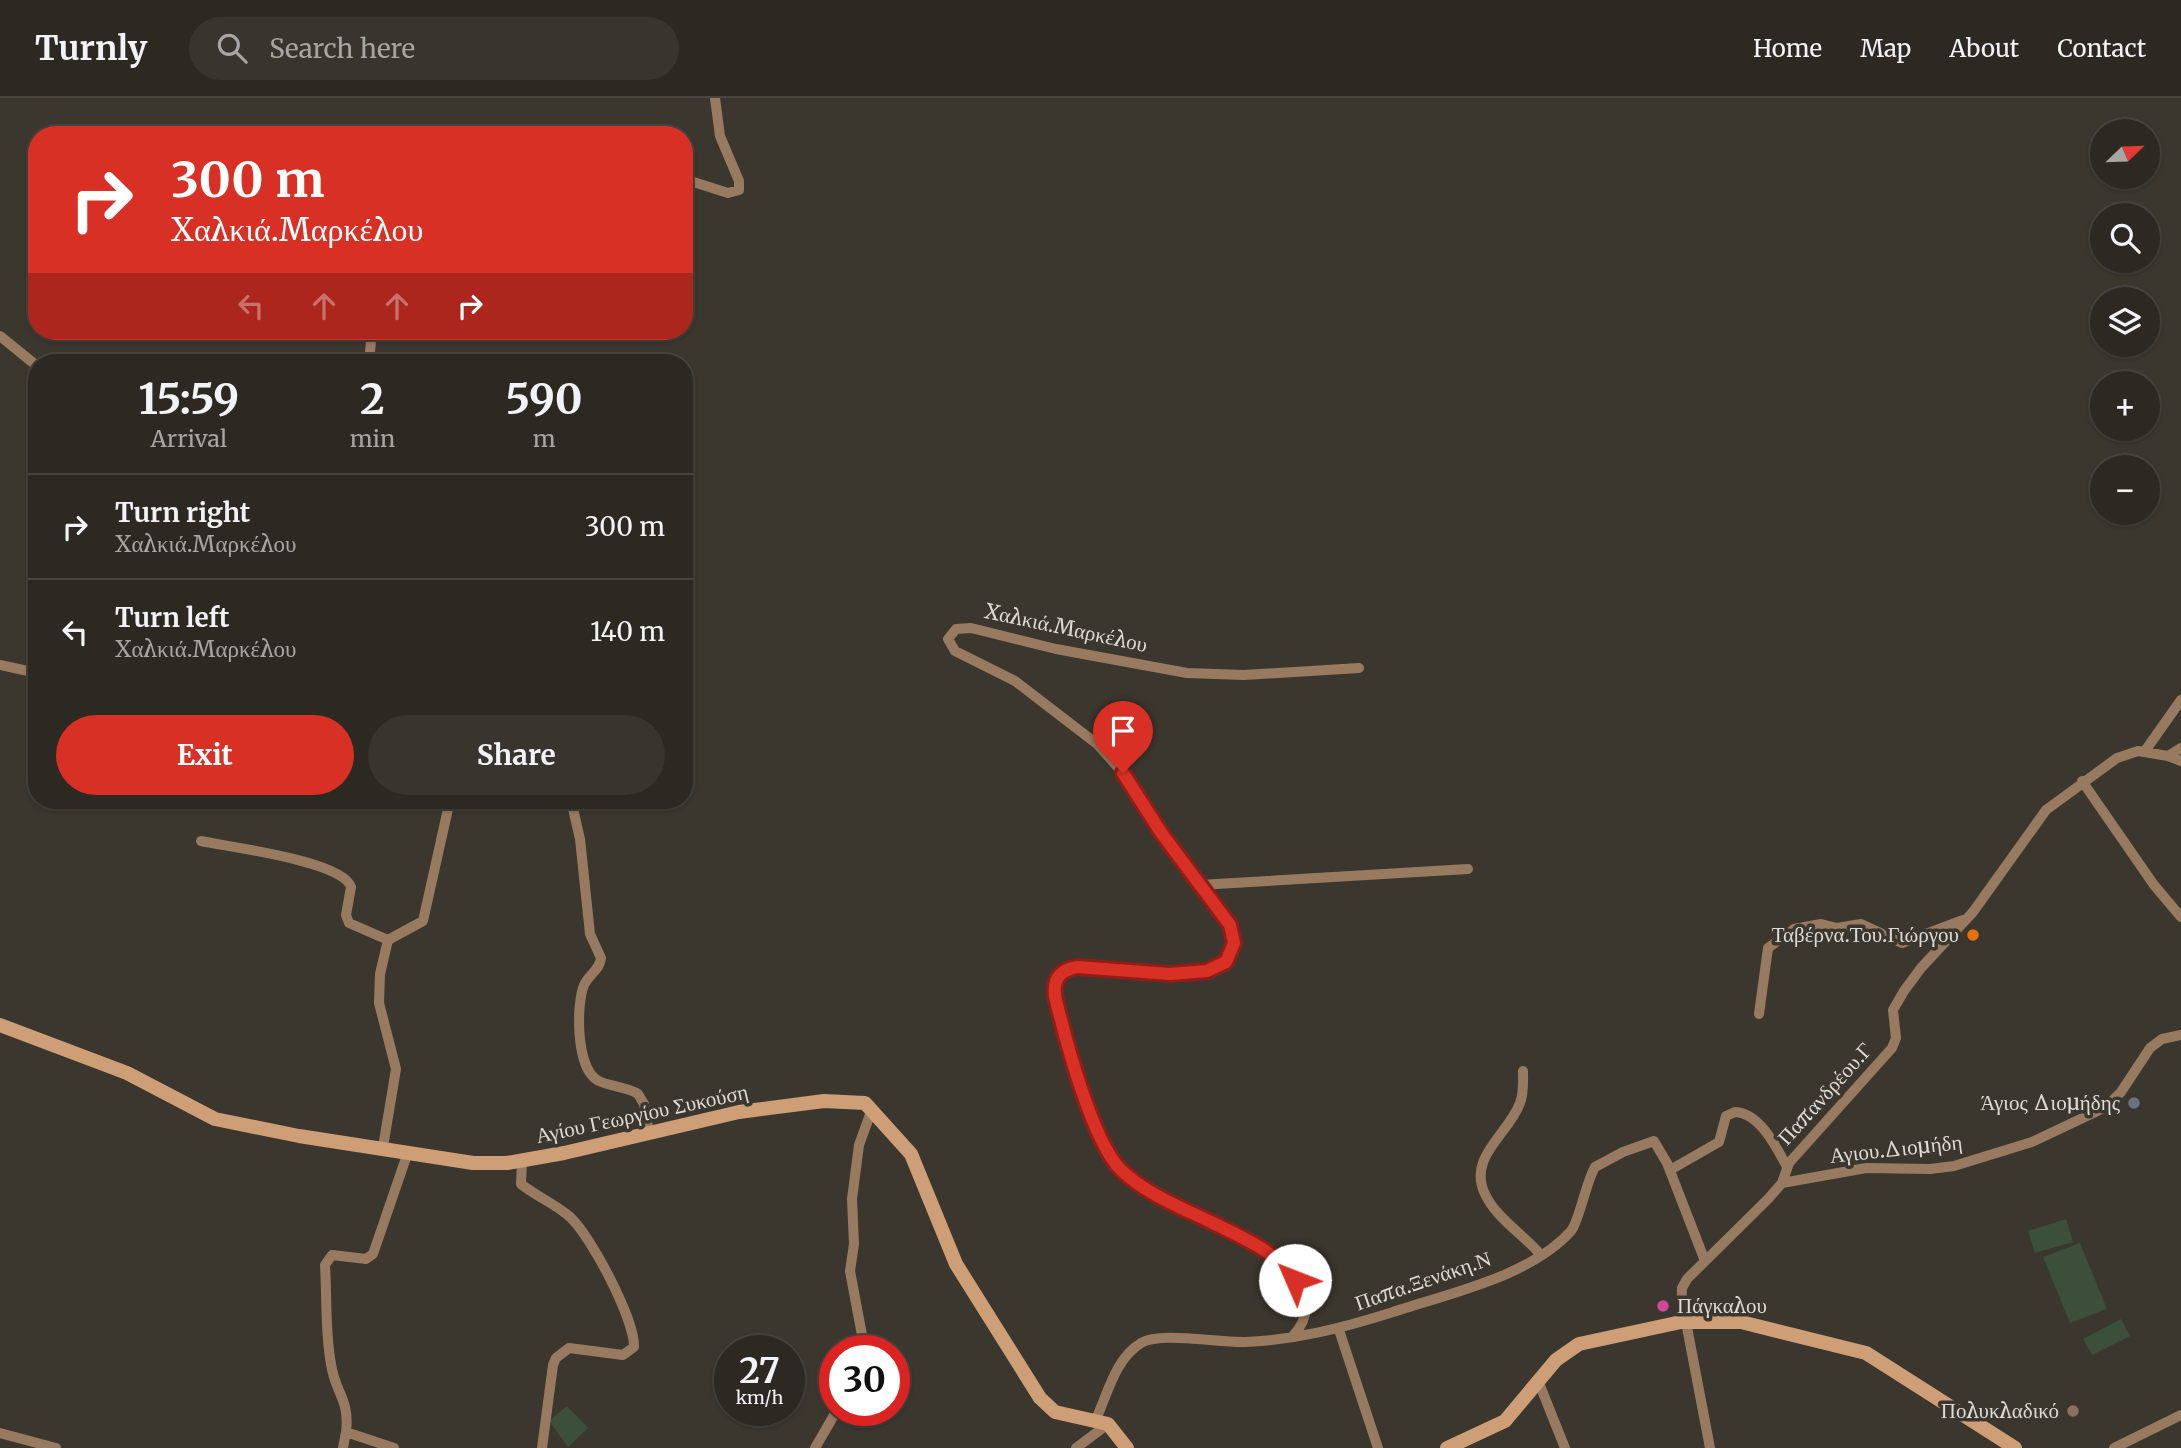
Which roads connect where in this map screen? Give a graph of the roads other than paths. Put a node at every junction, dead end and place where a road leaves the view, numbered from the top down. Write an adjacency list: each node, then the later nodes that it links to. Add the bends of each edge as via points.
1 (715, 98): 2 (street, via 720,135 739,190 728,193)
2 (693, 182)
3 (0, 335): 4 (street)
4 (28, 358)
5 (0, 665): 7 (street)
6 (1359, 668): 18 (street, Χαλκιά.Μαρκέλου, via 1215,676 1056,649 971,628 948,635 955,651 1015,681 1097,744 1123,773)
7 (28, 671)
8 (2181, 700): 10 (street)
9 (2181, 748): 11 (street)
10 (2144, 751): 11 (street); 13 (street, Παπανδρέου.Γ, via 2117,758)
11 (2168, 756): 12 (street)
12 (2181, 761)
13 (2082, 781): 19 (street); 20 (street, Παπανδρέου.Γ, via 2035,822)
14 (448, 809): 21 (street, via 423,921)
15 (572, 809): 27 (street, via 590,934 601,958 581,995 581,1051 597,1080 638,1094)
16 (201, 841): 21 (street, via 325,867 345,876 351,887 349,923)
17 (1468, 869): 18 (street)
18 (1200, 885): 39 (street, Χαλκιά.Μαρκέλου, via 1232,932 1233,951 1226,962 1207,971 1170,974 1071,968 1057,977 1055,996 1098,1129 1116,1164 1161,1198 1250,1242 1290,1272 1301,1289 1306,1312)
19 (2181, 917)
20 (1967, 918): 22 (street, via 1902,943 1861,924 1794,929 1768,948); 31 (street, Παπανδρέου.Γ, via 1921,968 1896,1004 1892,1048)
21 (388, 940): 28 (street, via 379,1003 397,1069)
22 (1759, 1014)
23 (0, 1025): 28 (main road, Αγίου Γεωργίου Συκούση, via 127,1073 215,1119)
24 (2181, 1035): 33 (street, Αγιου.Διομήδη, via 2150,1048 2106,1107 2032,1142 1954,1166 1866,1168)
25 (1523, 1071): 34 (street, via 1520,1105 1489,1151 1480,1179 1489,1201)
26 (872, 1109): 27 (main road, Αγίου Γεωργίου Συκούση, via 856,1101 824,1101 739,1112); 38 (street, via 859,1145 852,1199 850,1271); 42 (main road, via 911,1154 956,1264 1040,1398 1055,1412)
27 (649, 1133): 30 (main road, Αγίου Γεωργίου Συκούση)
28 (383, 1147): 29 (main road, Αγίου Γεωργίου Συκούση)
29 (408, 1152): 30 (main road, Αγίου Γεωργίου Συκούση, via 473,1163); 44 (street, via 373,1254 366,1259 332,1255 325,1265 328,1346 337,1388 348,1409)
30 (522, 1161): 49 (street, via 521,1184 574,1220 617,1293 634,1335 634,1347 622,1355 569,1348 556,1358)
31 (1787, 1167): 32 (street, via 1752,1118 1735,1112 1726,1116 1715,1146); 33 (street, Παπανδρέου.Γ)
32 (1670, 1170): 34 (street, Παπα.Ξενάκη.Ν, via 1654,1141 1595,1167 1577,1210 1576,1225 1558,1244); 35 (street)
33 (1782, 1183): 35 (street, Παπανδρέου.Γ)
34 (1540, 1254): 37 (street, Παπα.Ξενάκη.Ν, via 1474,1288)
35 (1704, 1261): 36 (street, Παπανδρέου.Γ, via 1684,1283)
36 (1683, 1322): 40 (main road, via 1579,1344 1553,1363); 56 (street, Παπανδρέου.Γ); 57 (main road, via 1741,1322 1866,1353)
37 (1339, 1329): 39 (street, Παπα.Ξενάκη.Ν); 53 (street)
38 (862, 1335)
39 (1292, 1337): 42 (street, Παπα.Ξενάκη.Ν, via 1222,1343 1152,1338 1124,1359)
40 (1539, 1383): 54 (main road, via 1501,1423); 55 (street)
41 (2181, 1415): 58 (street)
42 (1102, 1422): 51 (street); 52 (main road)
43 (828, 1426): 50 (street)
44 (346, 1432): 47 (street); 48 (street)
45 (0, 1433): 46 (street)
46 (56, 1448)
47 (343, 1448)
48 (394, 1448)
49 (542, 1448)
50 (815, 1448)
51 (1076, 1448)
52 (1127, 1448)
53 (1378, 1448)
54 (1447, 1448)
55 (1565, 1448)
56 (1710, 1448)
57 (2015, 1448)
58 (2114, 1448)

